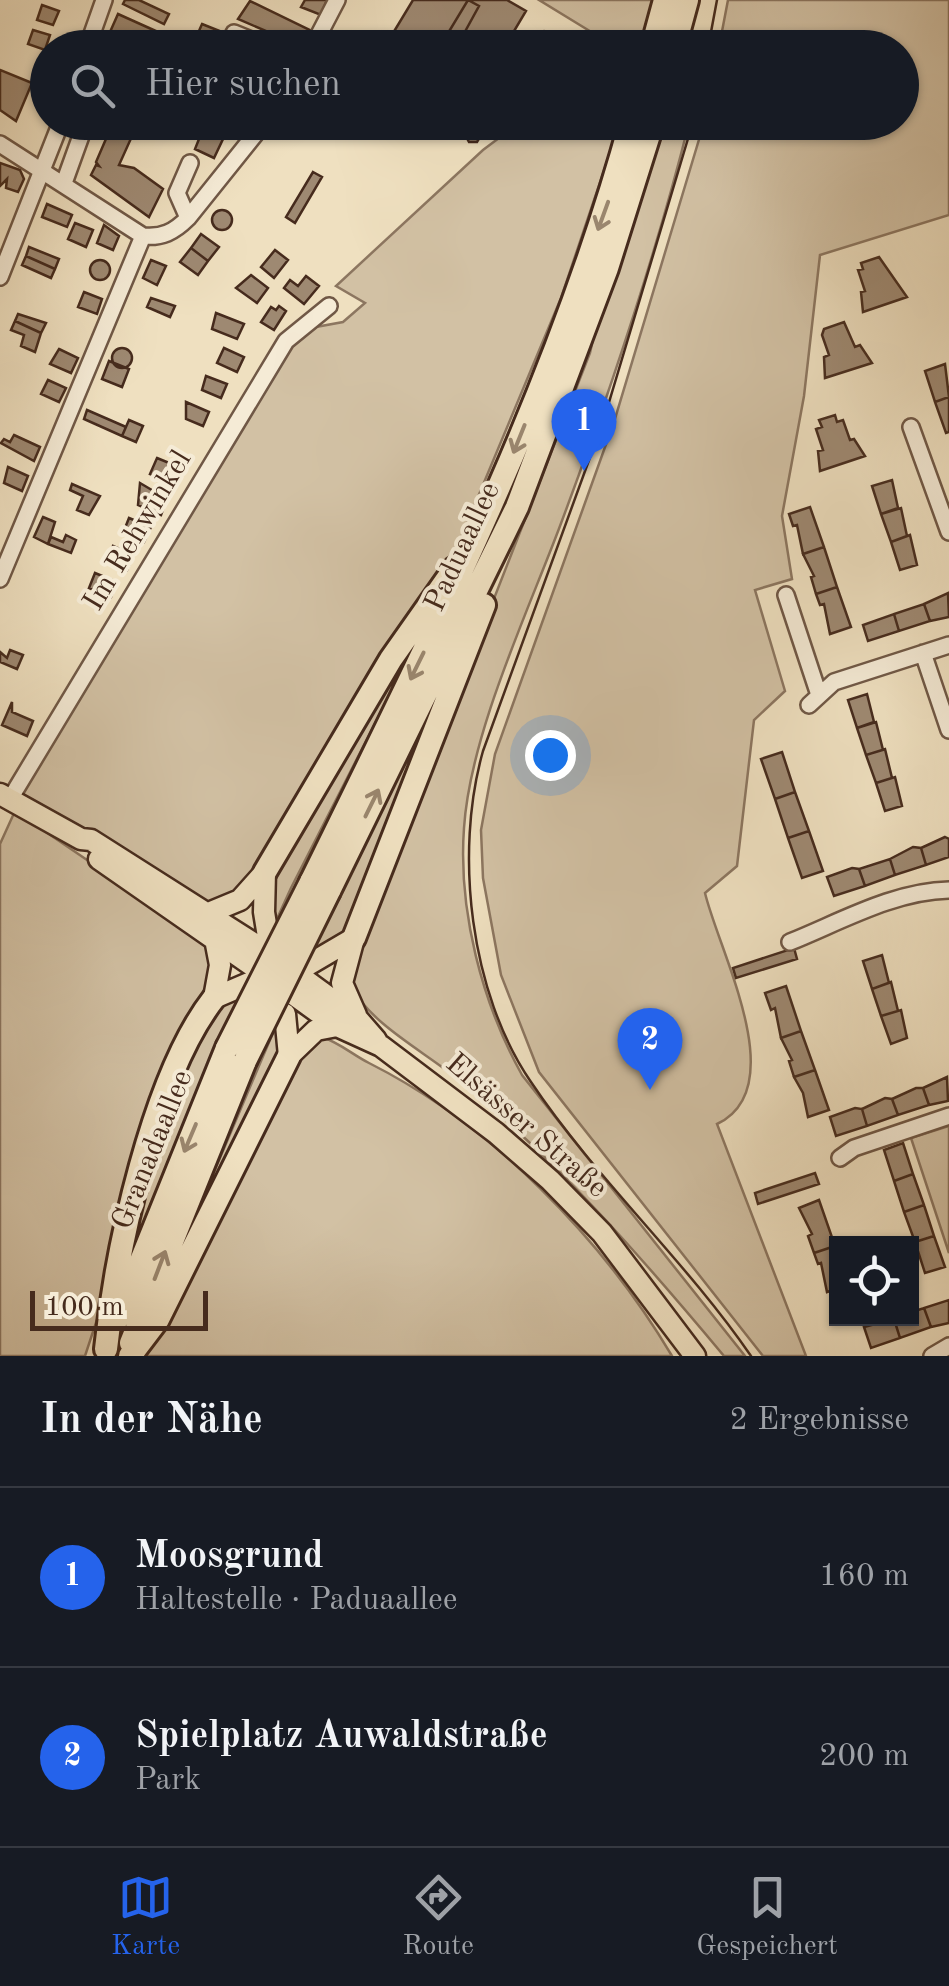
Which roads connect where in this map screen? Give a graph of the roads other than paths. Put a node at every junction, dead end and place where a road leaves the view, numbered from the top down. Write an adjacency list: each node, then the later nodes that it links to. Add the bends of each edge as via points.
1 (104, 0): 5 (street)
2 (337, 0): 6 (street)
3 (665, 0): 7 (highway)
4 (686, 0): 8 (highway)
5 (96, 30)
6 (321, 30)
7 (657, 30)
8 (678, 30)
9 (55, 140): 16 (street)
10 (80, 140): 17 (street)
11 (251, 140): 18 (street)
12 (626, 140): 25 (highway, Paduaallee, one-way to 25, via 556,348)
13 (647, 140): 23 (highway, Paduaallee)
14 (0, 144): 16 (street)
15 (190, 163): 18 (street, via 178,193)
16 (45, 170): 17 (street); 20 (street)
17 (64, 183): 19 (street)
18 (188, 218): 19 (street, via 167,234)
19 (143, 236): 26 (street)
20 (0, 277)
21 (330, 306): 31 (street, Im Rehwinkel, via 286,342)
22 (911, 427): 24 (street)
23 (517, 507): 34 (highway, Paduaallee, one-way to 23); 37 (highway)
24 (949, 532)
25 (474, 546): 33 (highway, via 438,587); 34 (highway, Paduaallee, one-way to 34)
26 (0, 579)
27 (786, 595): 29 (street, via 814,698)
28 (949, 645): 29 (street)
29 (923, 652): 30 (street)
30 (949, 730)
31 (5, 796): 32 (main road, Elsässer Straße)
32 (81, 840): 36 (main road, Elsässer Straße); 38 (main road, Elsässer Straße, via 101,861)
33 (266, 872): 36 (main road, via 240,900); 40 (main road, via 264,912)
34 (320, 886): 40 (highway, Paduaallee, bridge)
35 (949, 890): 39 (street, via 848,916)
36 (210, 912): 40 (main road, Elsässer Straße)
37 (354, 938): 40 (main road); 42 (main road, via 342,984)
38 (215, 939): 40 (main road, Elsässer Straße); 41 (main road, via 220,966)
39 (790, 942)
40 (275, 971): 41 (main road); 42 (main road, Elsässer Straße); 43 (main road); 47 (highway, Granadaallee, bridge)
41 (214, 998): 47 (highway, via 181,1047 167,1084 113,1284)
42 (347, 1022): 43 (main road, via 316,1030); 48 (main road, Elsässer Straße, via 550,1180 602,1233)
43 (289, 1056): 47 (highway, via 158,1319)
44 (949, 1116): 45 (street, via 870,1141)
45 (840, 1158)
46 (949, 1346): 49 (street)
47 (116, 1354)
48 (695, 1356)
49 (932, 1356)

